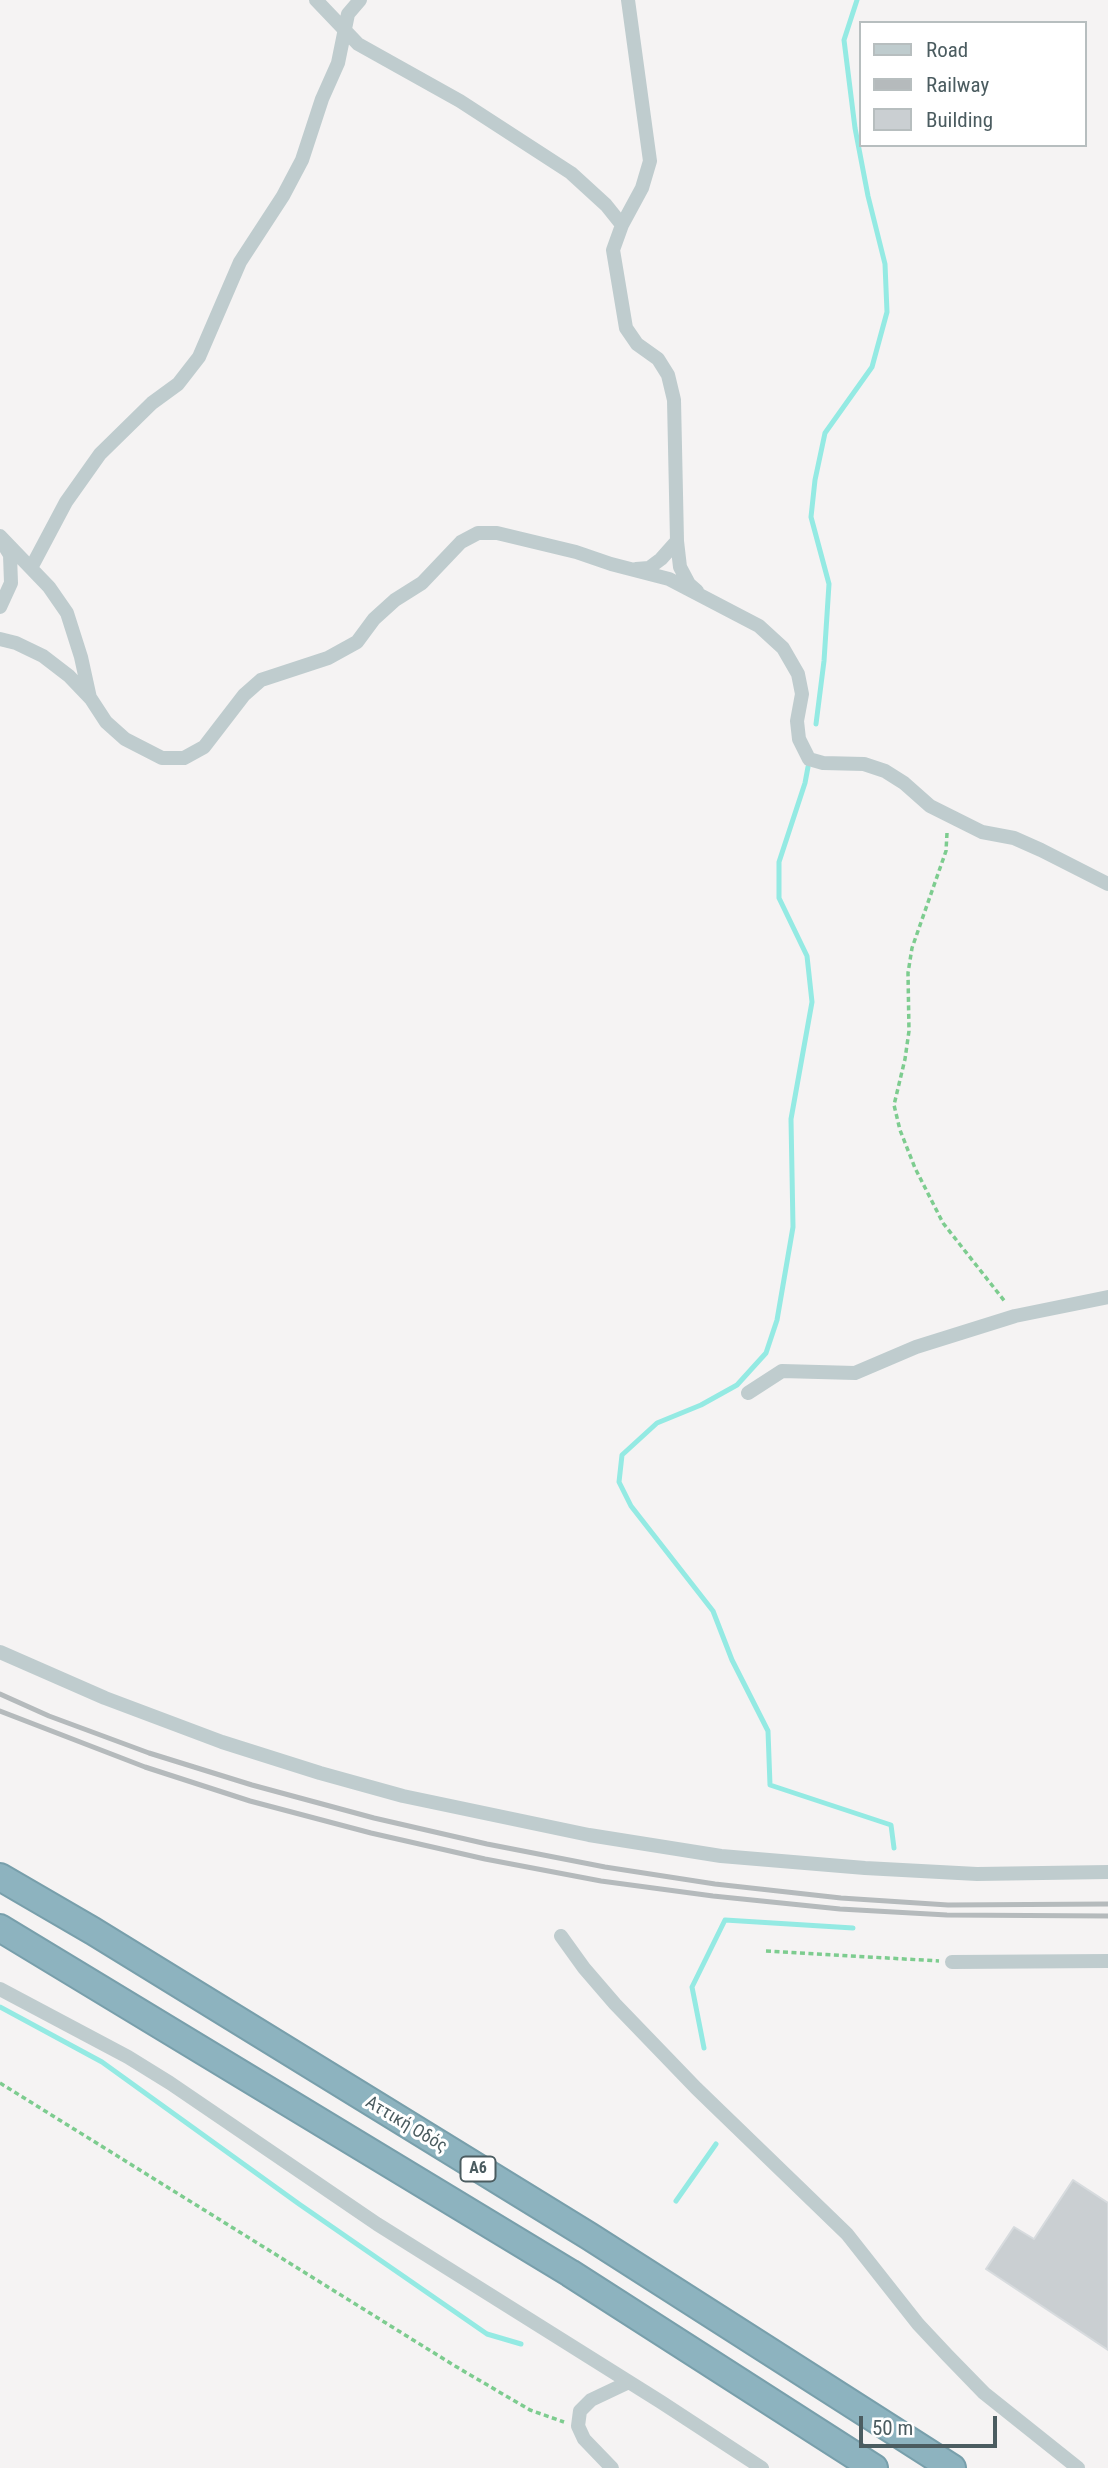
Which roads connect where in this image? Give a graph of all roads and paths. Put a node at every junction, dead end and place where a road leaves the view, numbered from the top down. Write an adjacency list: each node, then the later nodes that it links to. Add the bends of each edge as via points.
1 (316, 0): 4 (street)
2 (360, 0): 4 (street, via 348,14)
3 (628, 0): 5 (street, via 650,162)
4 (344, 29): 5 (street, via 358,44 460,101 571,173); 8 (street, via 338,63 302,160 240,262 200,357 178,384 100,454 66,502)
5 (622, 225): 7 (street, via 613,250 626,328 636,344 658,359 674,400)
6 (0, 537): 8 (street); 11 (street, via 10,555 11,583)
7 (677, 541): 9 (street, via 649,568); 10 (street, via 680,568)
8 (31, 568): 13 (street, via 66,613)
9 (633, 569): 10 (street, via 669,579); 13 (street, via 497,533 478,533 461,542 422,583 395,600 356,642 328,658 261,680 204,747 184,758 162,758 125,738)
10 (703, 596): 14 (street, via 759,626 783,648 798,674 802,694 799,739 809,759 864,764 885,771)
11 (0, 607)
12 (0, 639): 13 (street, via 43,656)
13 (90, 699)
14 (943, 811): 15 (street, via 982,832 1014,838); 17 (path, via 946,850 912,947 909,1031 894,1105 915,1168 943,1223)
15 (1108, 884)
16 (1108, 1297): 17 (street)
17 (1015, 1316): 18 (street, via 916,1347 855,1373 782,1371)
18 (748, 1393)
19 (0, 1652): 20 (street, via 105,1698 320,1773 403,1796 589,1835 721,1856 865,1868 977,1874)
20 (1108, 1872)
21 (0, 1877): 34 (highway, Αττική Οδός / Α6, via 589,2236)
22 (0, 1928): 33 (highway, Α6, via 570,2273)
23 (561, 1936): 35 (street, via 607,1995 687,2079 847,2234 948,2356 984,2392)
24 (766, 1951): 26 (path)
25 (1108, 1961): 26 (street)
26 (952, 1962)
27 (0, 1989): 29 (street, via 159,2076 377,2224)
28 (0, 2083): 30 (path, via 483,2384 530,2410)
29 (629, 2382): 30 (street, via 591,2400 580,2411); 32 (street)
30 (578, 2426): 31 (street, via 584,2439)
31 (612, 2468)
32 (762, 2468)
33 (874, 2468)
34 (952, 2468)
35 (1078, 2468)

